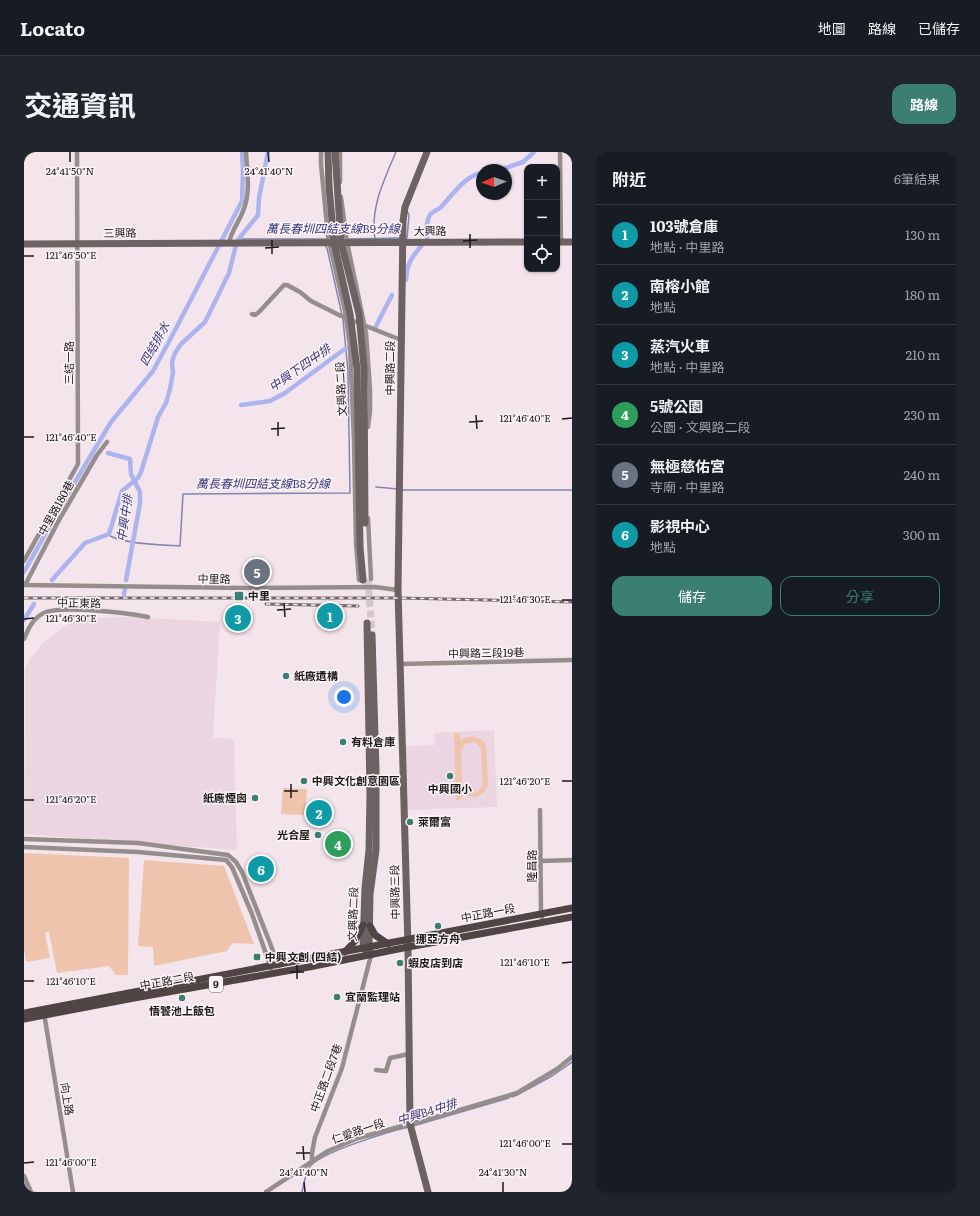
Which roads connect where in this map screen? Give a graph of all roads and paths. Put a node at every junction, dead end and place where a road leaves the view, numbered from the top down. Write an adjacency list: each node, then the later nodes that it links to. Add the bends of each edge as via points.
1 (77, 152): 18 (street, 三結一路)
2 (246, 152): 16 (street, via 247,200 230,237)
3 (321, 152): 10 (street, 文興路二段, via 321,164)
4 (328, 152): 10 (street, 文興路二段, via 329,186)
5 (335, 152): 10 (street, 文興路二段)
6 (340, 152): 10 (street, 文興路二段)
7 (428, 152): 11 (street, 中興路二段, via 405,207)
8 (560, 152): 9 (street)
9 (559, 236)
10 (338, 242): 11 (street, 大興路); 16 (street, 大興路); 20 (street, 文興路二段); 21 (street, 文興路二段)
11 (402, 242): 12 (street, 大興路); 22 (street, 中興路二段)
12 (524, 242)
13 (560, 242): 14 (street)
14 (572, 242)
15 (216, 243): 16 (street, 大興路); 18 (street, 三興路)
16 (232, 243)
17 (24, 244): 18 (street, 三興路)
18 (77, 244): 24 (street, 三結一路, via 78,464)
19 (252, 314): 20 (street, via 259,312 284,285 287,285 311,301)
20 (348, 319): 21 (street); 21 (street, 文興路二段, via 357,369 360,548 365,579)
21 (362, 325): 22 (street)
22 (401, 340): 26 (street, 中興路二段)
23 (107, 442): 25 (street, 中里路180巷, via 59,520)
24 (24, 561)
25 (24, 585): 26 (street, 中里路, via 376,587)
26 (398, 590): 32 (street, 中興路三段)
27 (148, 617): 30 (street, 中正東路, via 77,610 47,612 31,624)
28 (367, 623): 42 (street, 文興路二段, via 370,794 365,888)
29 (372, 635): 42 (street, 文興路二段, via 376,850)
30 (24, 639)
31 (572, 660): 32 (street, 中興路三段19巷)
32 (401, 664): 43 (street, 中興路三段)
33 (540, 810): 37 (street, 隆昌路)
34 (24, 839): 48 (street, via 138,843 228,854 242,872)
35 (24, 847): 49 (street, via 138,852 226,860 232,867 252,914)
36 (572, 860): 37 (street)
37 (542, 861): 39 (street, 隆昌路)
38 (572, 908): 39 (main road, 中正路一段 / 9)
39 (542, 914): 41 (street, 隆昌路); 43 (main road, 中正路一段 / 9)
40 (572, 917): 41 (main road, 中正路一段 / 9)
41 (543, 922): 43 (main road, 中正路一段 / 9)
42 (366, 926): 44 (main road); 45 (street, 文興路二段); 46 (main road)
43 (408, 943): 44 (main road, 中正路二段 / 9); 47 (main road, 中正路二段 / 9); 55 (street, 中興路三段)
44 (388, 944): 45 (main road, 中正路二段 / 9)
45 (366, 947): 46 (main road, 中正路二段 / 9); 47 (street, 文興路二段)
46 (345, 952): 48 (main road, 中正路二段 / 9)
47 (371, 955): 50 (main road, 中正路二段 / 9); 59 (street, 中正路二段7巷, via 342,1068 315,1137)
48 (278, 964): 49 (main road, 中正路二段 / 9); 50 (street)
49 (270, 966): 51 (street); 52 (main road, 中正路二段 / 9, via 133,991)
50 (280, 972): 51 (main road, 中正路二段 / 9)
51 (272, 974): 52 (main road, 中正路二段 / 9)
52 (44, 1012): 53 (main road, 中正路二段 / 9); 54 (main road, 中正路二段 / 9); 62 (street, 向上路)
53 (24, 1013)
54 (24, 1019)
55 (408, 1054): 57 (street, via 390,1058 386,1071); 58 (street, 中興路三段)
56 (572, 1057): 58 (street, 仁愛路一段, via 517,1093)
57 (376, 1070)
58 (410, 1124): 59 (street, 仁愛路一段, via 358,1138); 64 (street, 中興路三段)
59 (312, 1161): 63 (street, 仁愛路一段)
60 (24, 1176): 61 (street)
61 (31, 1192)
62 (73, 1192)
63 (266, 1192)
64 (428, 1192)

